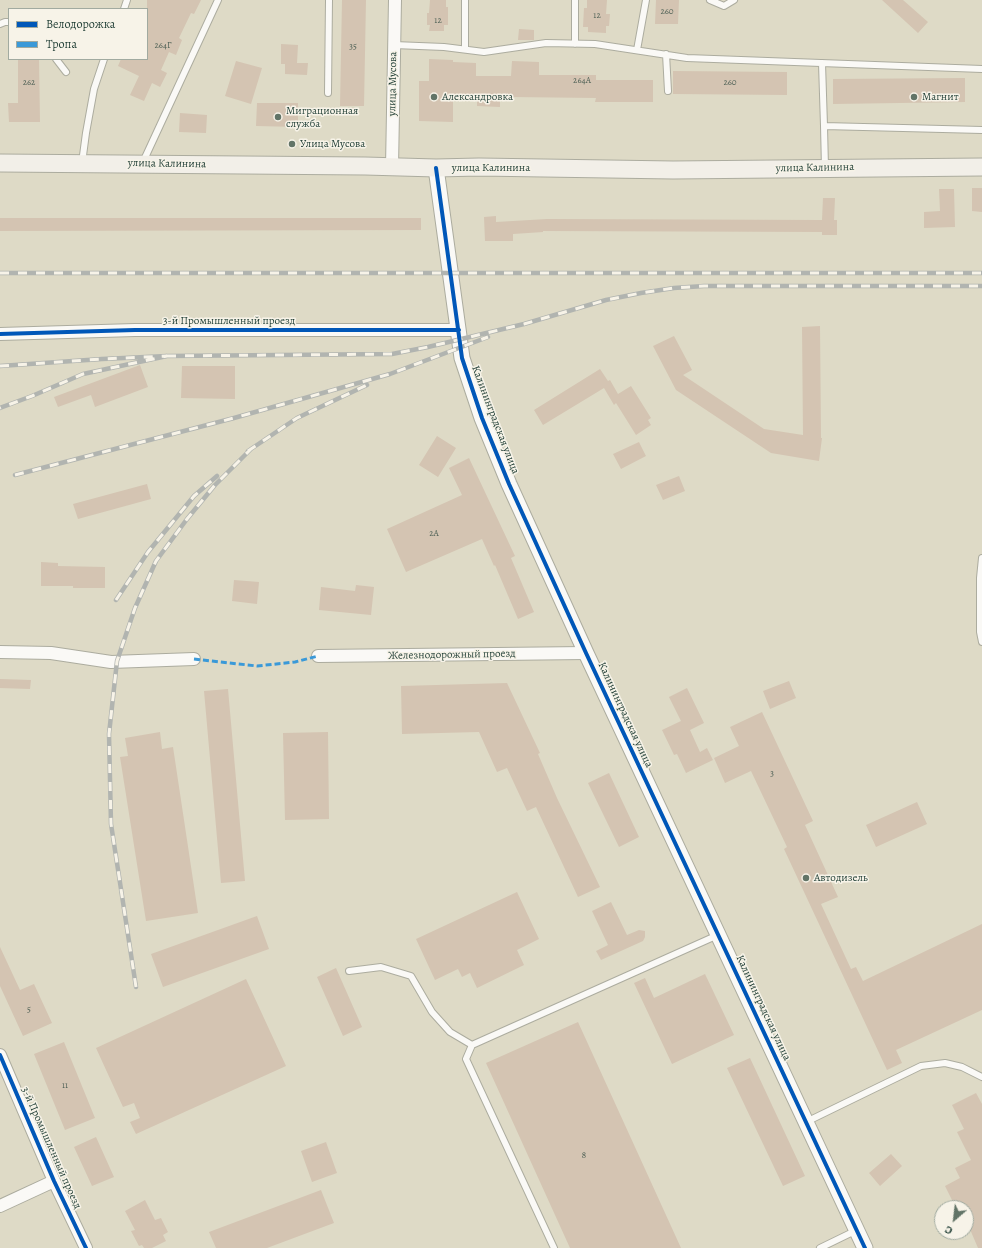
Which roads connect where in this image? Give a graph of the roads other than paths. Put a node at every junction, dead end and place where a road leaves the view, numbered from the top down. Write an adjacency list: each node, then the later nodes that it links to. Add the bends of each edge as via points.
1 (218, 0): 25 (lane)
2 (329, 0): 20 (lane)
3 (395, 0): 10 (street, улица Мусова)
4 (465, 0): 11 (lane)
5 (575, 0): 9 (lane)
6 (646, 0): 12 (lane)
7 (710, 0): 8 (lane, via 724,6)
8 (734, 0)
9 (575, 44): 11 (lane, via 546,43 484,52); 12 (lane)
10 (394, 45): 11 (lane); 27 (street, улица Мусова)
11 (464, 49)
12 (637, 50): 13 (lane)
13 (666, 54): 16 (lane, via 687,58); 19 (lane)
14 (57, 60): 18 (lane)
15 (104, 60): 24 (lane, via 94,89)
16 (822, 63): 17 (lane); 21 (lane)
17 (982, 69)
18 (66, 72)
19 (668, 91)
20 (328, 93)
21 (824, 126): 22 (lane); 29 (lane)
22 (982, 130)
23 (0, 162): 24 (main road, улица Калинина)
24 (82, 163): 25 (main road, улица Калинина)
25 (142, 164): 27 (main road, улица Калинина)
26 (982, 166): 29 (main road, улица Калинина)
27 (392, 167): 28 (main road, улица Калинина)
28 (436, 168): 29 (main road, улица Калинина); 30 (street, Калининградская улица)
29 (825, 168)
30 (459, 330): 31 (street, 3-й Промышленный проезд, via 143,330); 35 (street, Калининградская улица, via 462,358 482,418 509,484)
31 (0, 334)
32 (982, 558): 33 (lane)
33 (982, 642)
34 (0, 652): 37 (street, via 51,653 111,662)
35 (586, 653): 36 (street, Железнодорожный проезд); 38 (street, Калининградская улица)
36 (318, 656)
37 (194, 659)
38 (718, 935): 40 (lane); 43 (street, Калининградская улица)
39 (349, 971): 40 (lane, via 381,966 411,976 432,1012 450,1032)
40 (472, 1045): 48 (lane, via 466,1059)
41 (0, 1056): 44 (street, 3-й Промышленный проезд)
42 (982, 1077): 43 (lane, via 962,1067 945,1063 921,1066)
43 (806, 1122): 46 (street, Калининградская улица)
44 (54, 1181): 45 (street); 47 (street, 3-й Промышленный проезд)
45 (0, 1206)
46 (857, 1230): 49 (lane); 50 (street, Калининградская улица)
47 (86, 1248)
48 (554, 1248)
49 (820, 1248)
50 (866, 1248)

